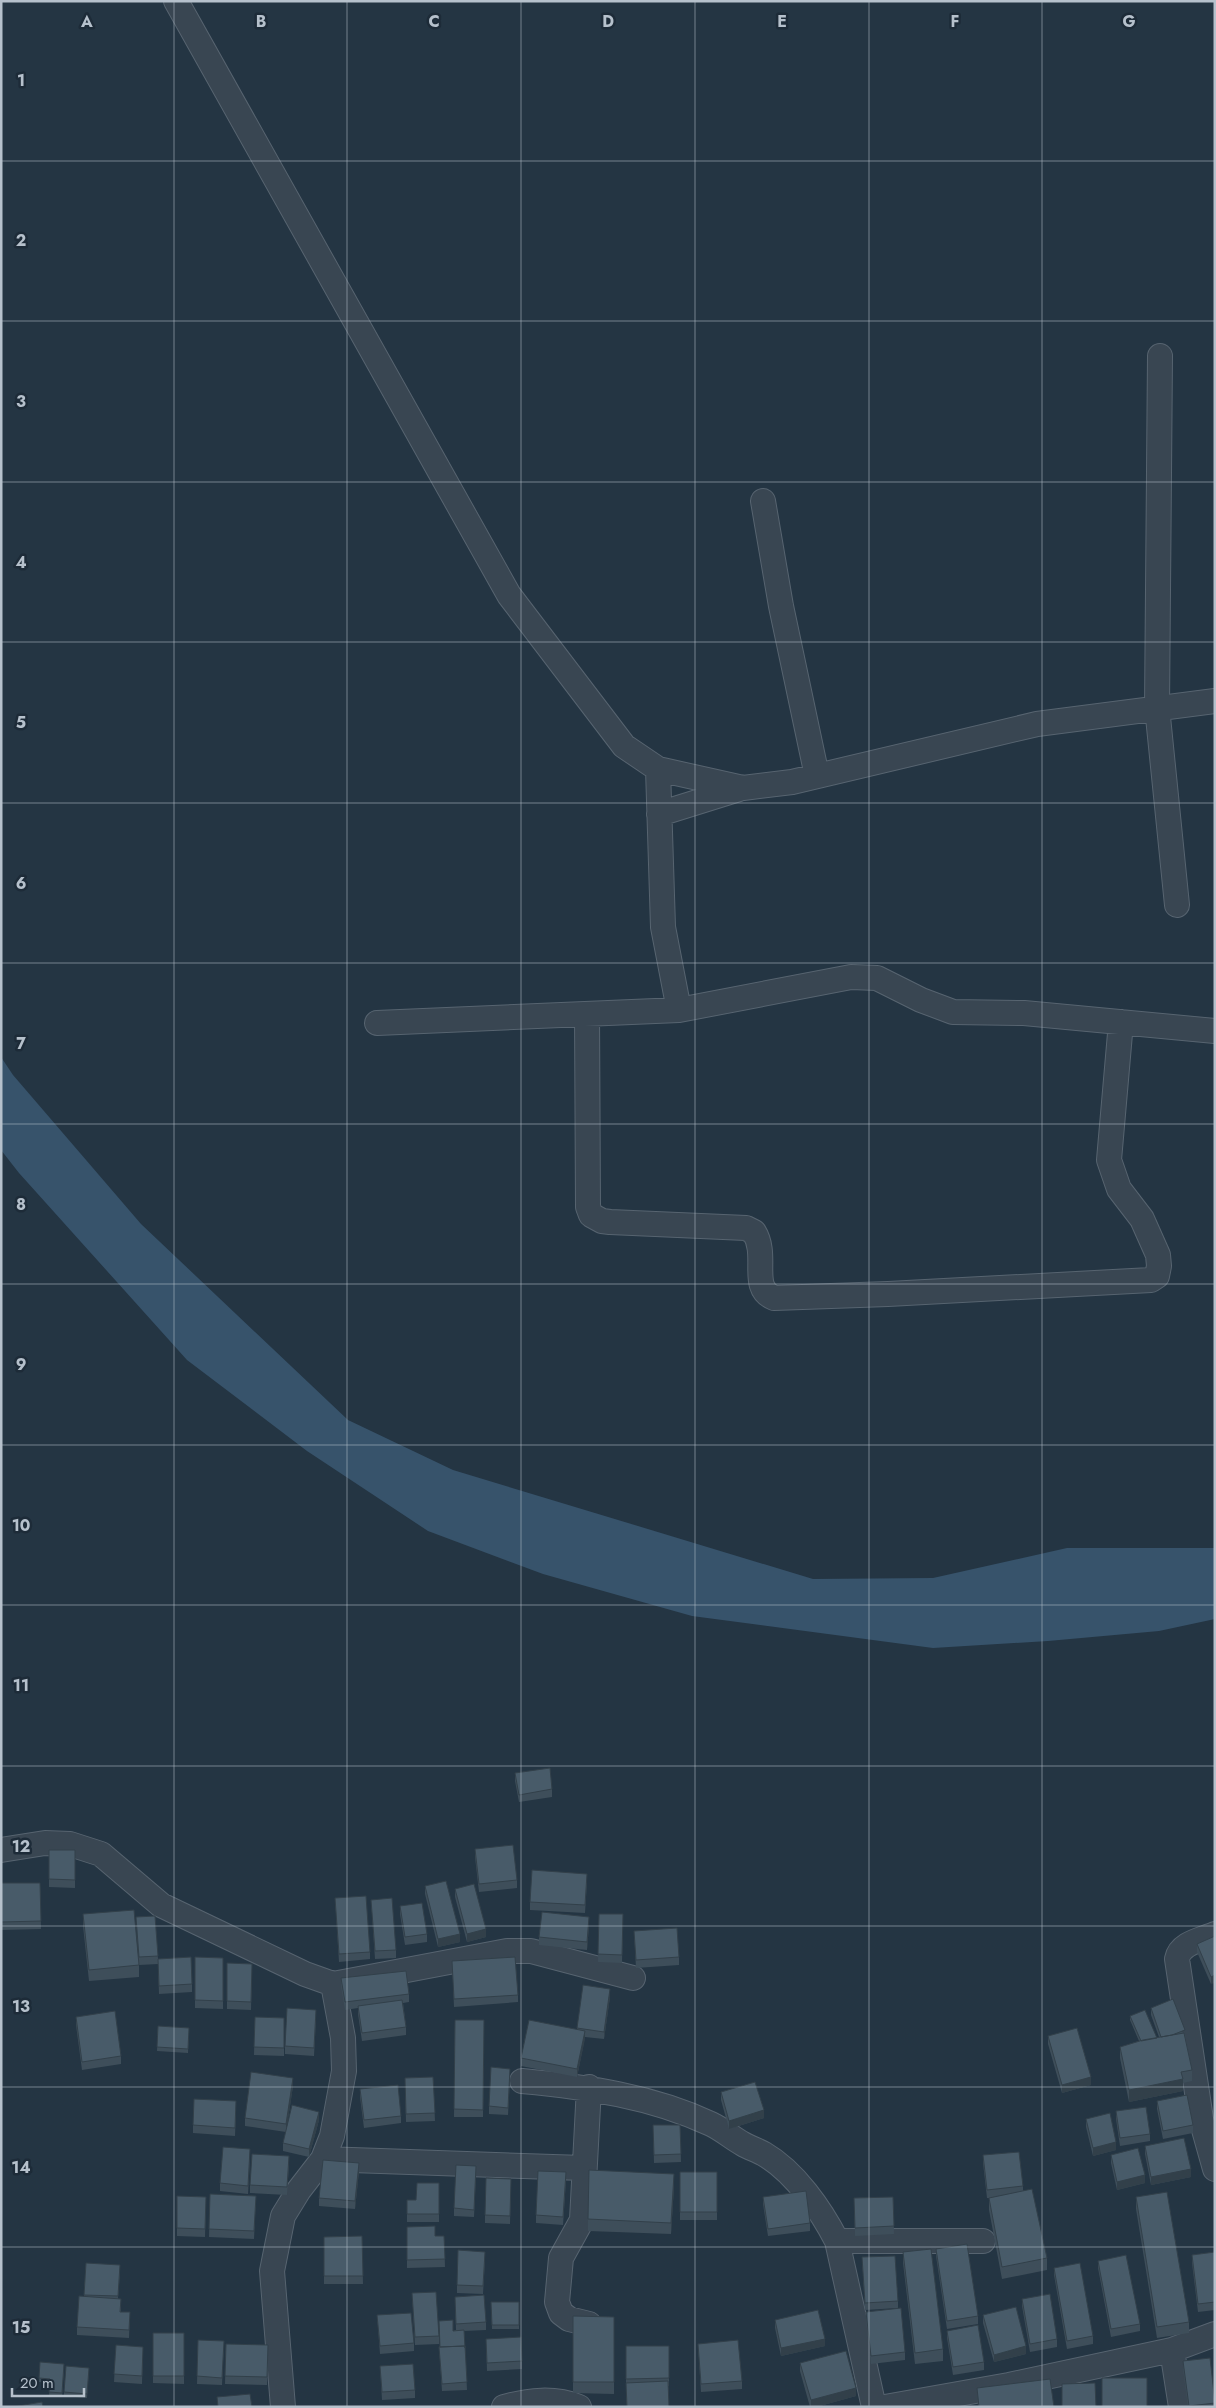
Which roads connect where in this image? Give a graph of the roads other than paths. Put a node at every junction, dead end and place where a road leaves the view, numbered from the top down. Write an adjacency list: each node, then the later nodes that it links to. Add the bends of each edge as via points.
1 (176, 1): 6 (street, via 509,595 624,746)
2 (1160, 356): 5 (street)
3 (763, 501): 7 (street, via 781,606)
4 (1215, 701): 5 (street)
5 (1157, 707): 7 (street, via 1037,724); 10 (street)
6 (658, 769): 8 (street); 9 (street)
7 (817, 776): 8 (street)
8 (743, 788): 9 (street)
9 (659, 814): 11 (street, via 663,927)
10 (1177, 905)
11 (679, 1010): 12 (street); 13 (street, via 851,977 878,978 953,1012)
12 (587, 1014): 13 (street, via 588,1207 591,1215 610,1222 746,1228 754,1232 761,1247 761,1288 774,1298 1079,1286 1151,1280 1157,1276 1158,1255 1152,1236 1119,1189 1109,1160); 14 (street)
13 (1120, 1022): 15 (street)
14 (377, 1023)
15 (1215, 1031)
16 (1, 1850): 19 (street, via 45,1843 70,1844 101,1854 161,1905)
17 (1215, 1934): 22 (street, via 1183,1947 1177,1958)
18 (633, 1978): 19 (street, via 531,1951 507,1951)
19 (332, 1984): 23 (street, via 343,2038 344,2071 332,2136)
20 (522, 2081): 21 (street)
21 (588, 2087): 24 (street); 26 (street, via 660,2104 712,2124 765,2155 799,2184 825,2218)
22 (1208, 2118): 25 (street)
23 (324, 2159): 24 (street); 31 (street, via 283,2216 272,2271)
24 (583, 2168): 28 (street, via 582,2220 561,2258 557,2302 561,2313 569,2319)
25 (1215, 2169)
26 (837, 2241): 27 (street); 34 (street)
27 (983, 2241)
28 (589, 2324)
29 (1215, 2334): 30 (street)
30 (1172, 2350): 35 (street, via 1009,2385); 36 (street)
31 (283, 2407)
32 (504, 2407): 33 (street, via 544,2400)
33 (579, 2407)
34 (874, 2407)
35 (884, 2407)
36 (1181, 2407)

